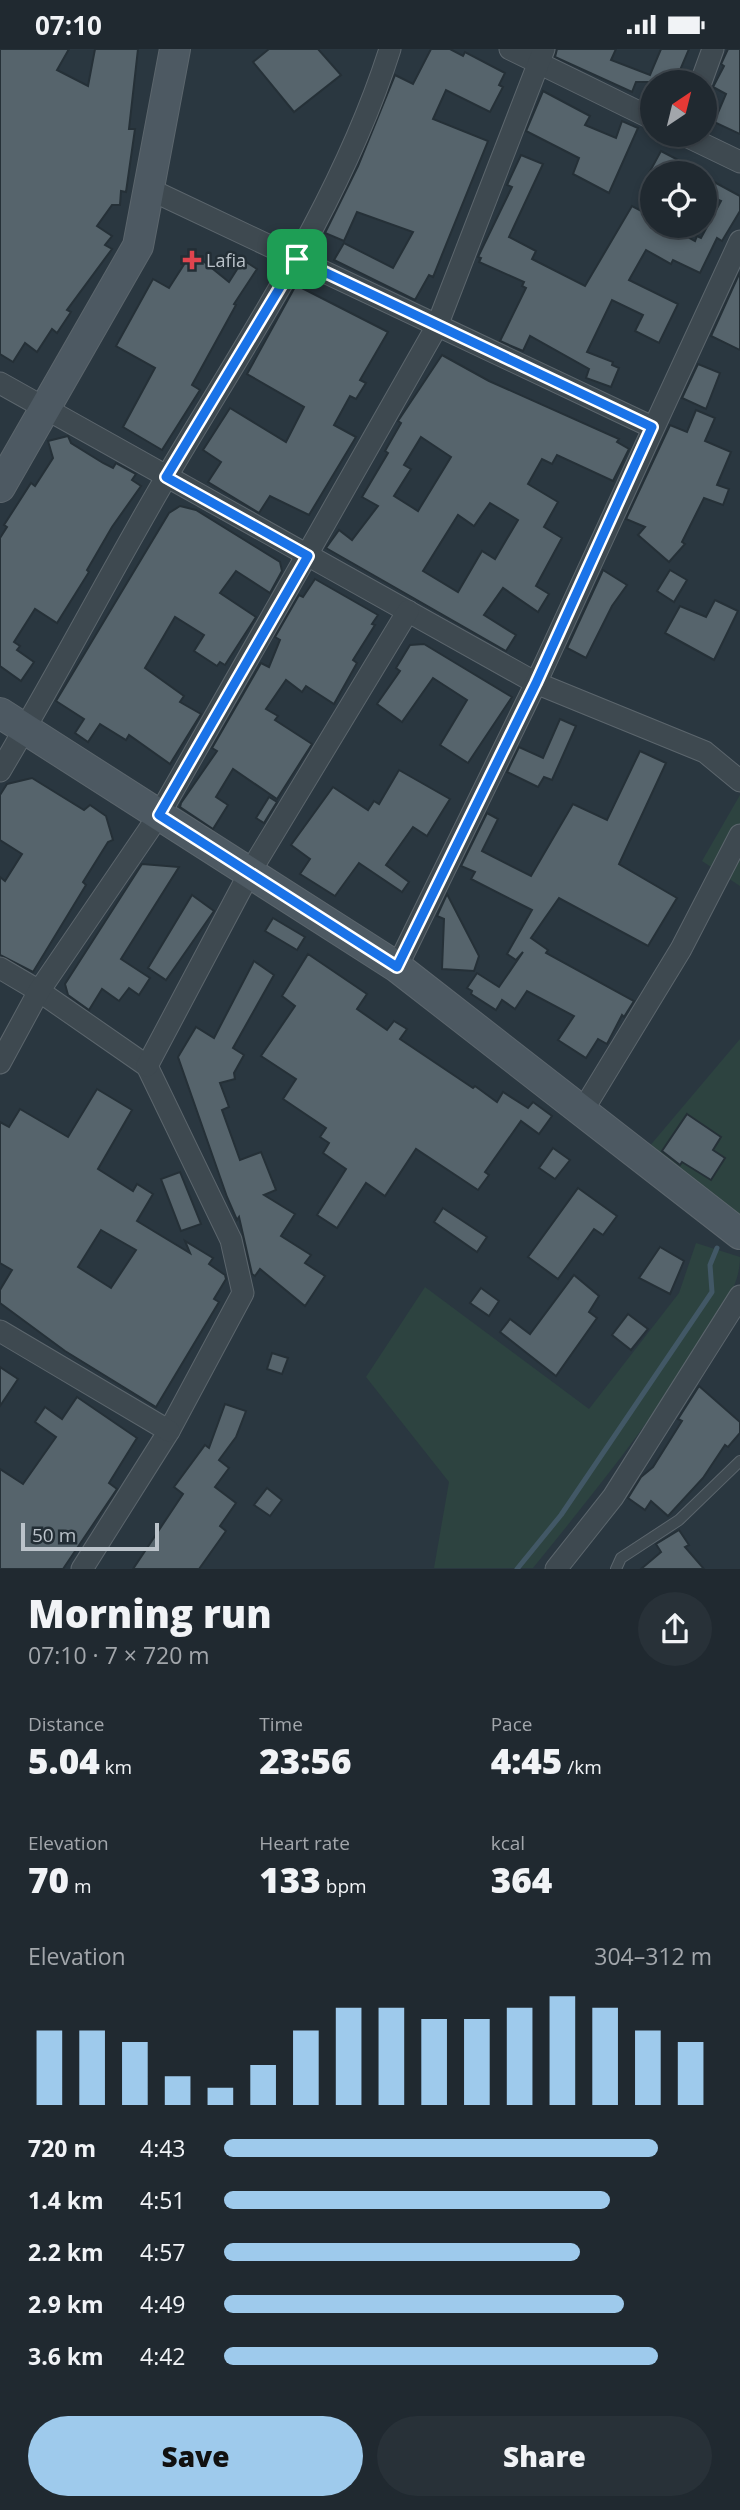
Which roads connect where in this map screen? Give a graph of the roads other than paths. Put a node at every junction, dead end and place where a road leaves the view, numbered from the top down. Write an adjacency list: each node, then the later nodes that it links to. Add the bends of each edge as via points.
1 (175, 49): 10 (street)
2 (390, 49): 12 (street, via 352,152)
3 (510, 49): 5 (street)
4 (713, 49): 6 (street)
5 (541, 56): 7 (street); 13 (street)
6 (705, 70)
7 (640, 112)
8 (709, 147): 9 (street)
9 (740, 162)
10 (149, 189): 12 (street); 15 (street, via 138,246)
11 (740, 241): 16 (street)
12 (297, 259): 13 (street); 17 (street)
13 (437, 326): 16 (street); 19 (street)
14 (0, 383): 15 (street)
15 (43, 408): 17 (street); 18 (street)
16 (652, 427): 21 (street)
17 (166, 477): 19 (street); 23 (street)
18 (0, 487)
19 (308, 556): 20 (street); 26 (street)
20 (408, 611): 21 (street); 28 (street)
21 (536, 683): 25 (street, via 705,752); 29 (street)
22 (0, 713): 23 (street)
23 (25, 729): 24 (street); 26 (street)
24 (0, 771)
25 (740, 781)
26 (159, 815): 28 (street); 31 (street)
27 (740, 835): 34 (street, via 681,949)
28 (250, 872): 29 (street); 33 (street)
29 (397, 967): 34 (street)
30 (0, 968): 31 (street)
31 (39, 991): 32 (street); 33 (street)
32 (0, 1063)
33 (147, 1066): 38 (street, via 231,1240 243,1293)
34 (583, 1110): 35 (street)
35 (740, 1234)
36 (740, 1296): 41 (street, via 613,1497)
37 (0, 1331): 38 (street)
38 (169, 1431): 40 (street)
39 (740, 1461): 42 (lane, via 679,1520 621,1558)
40 (82, 1569)
41 (556, 1569)
42 (616, 1569)

